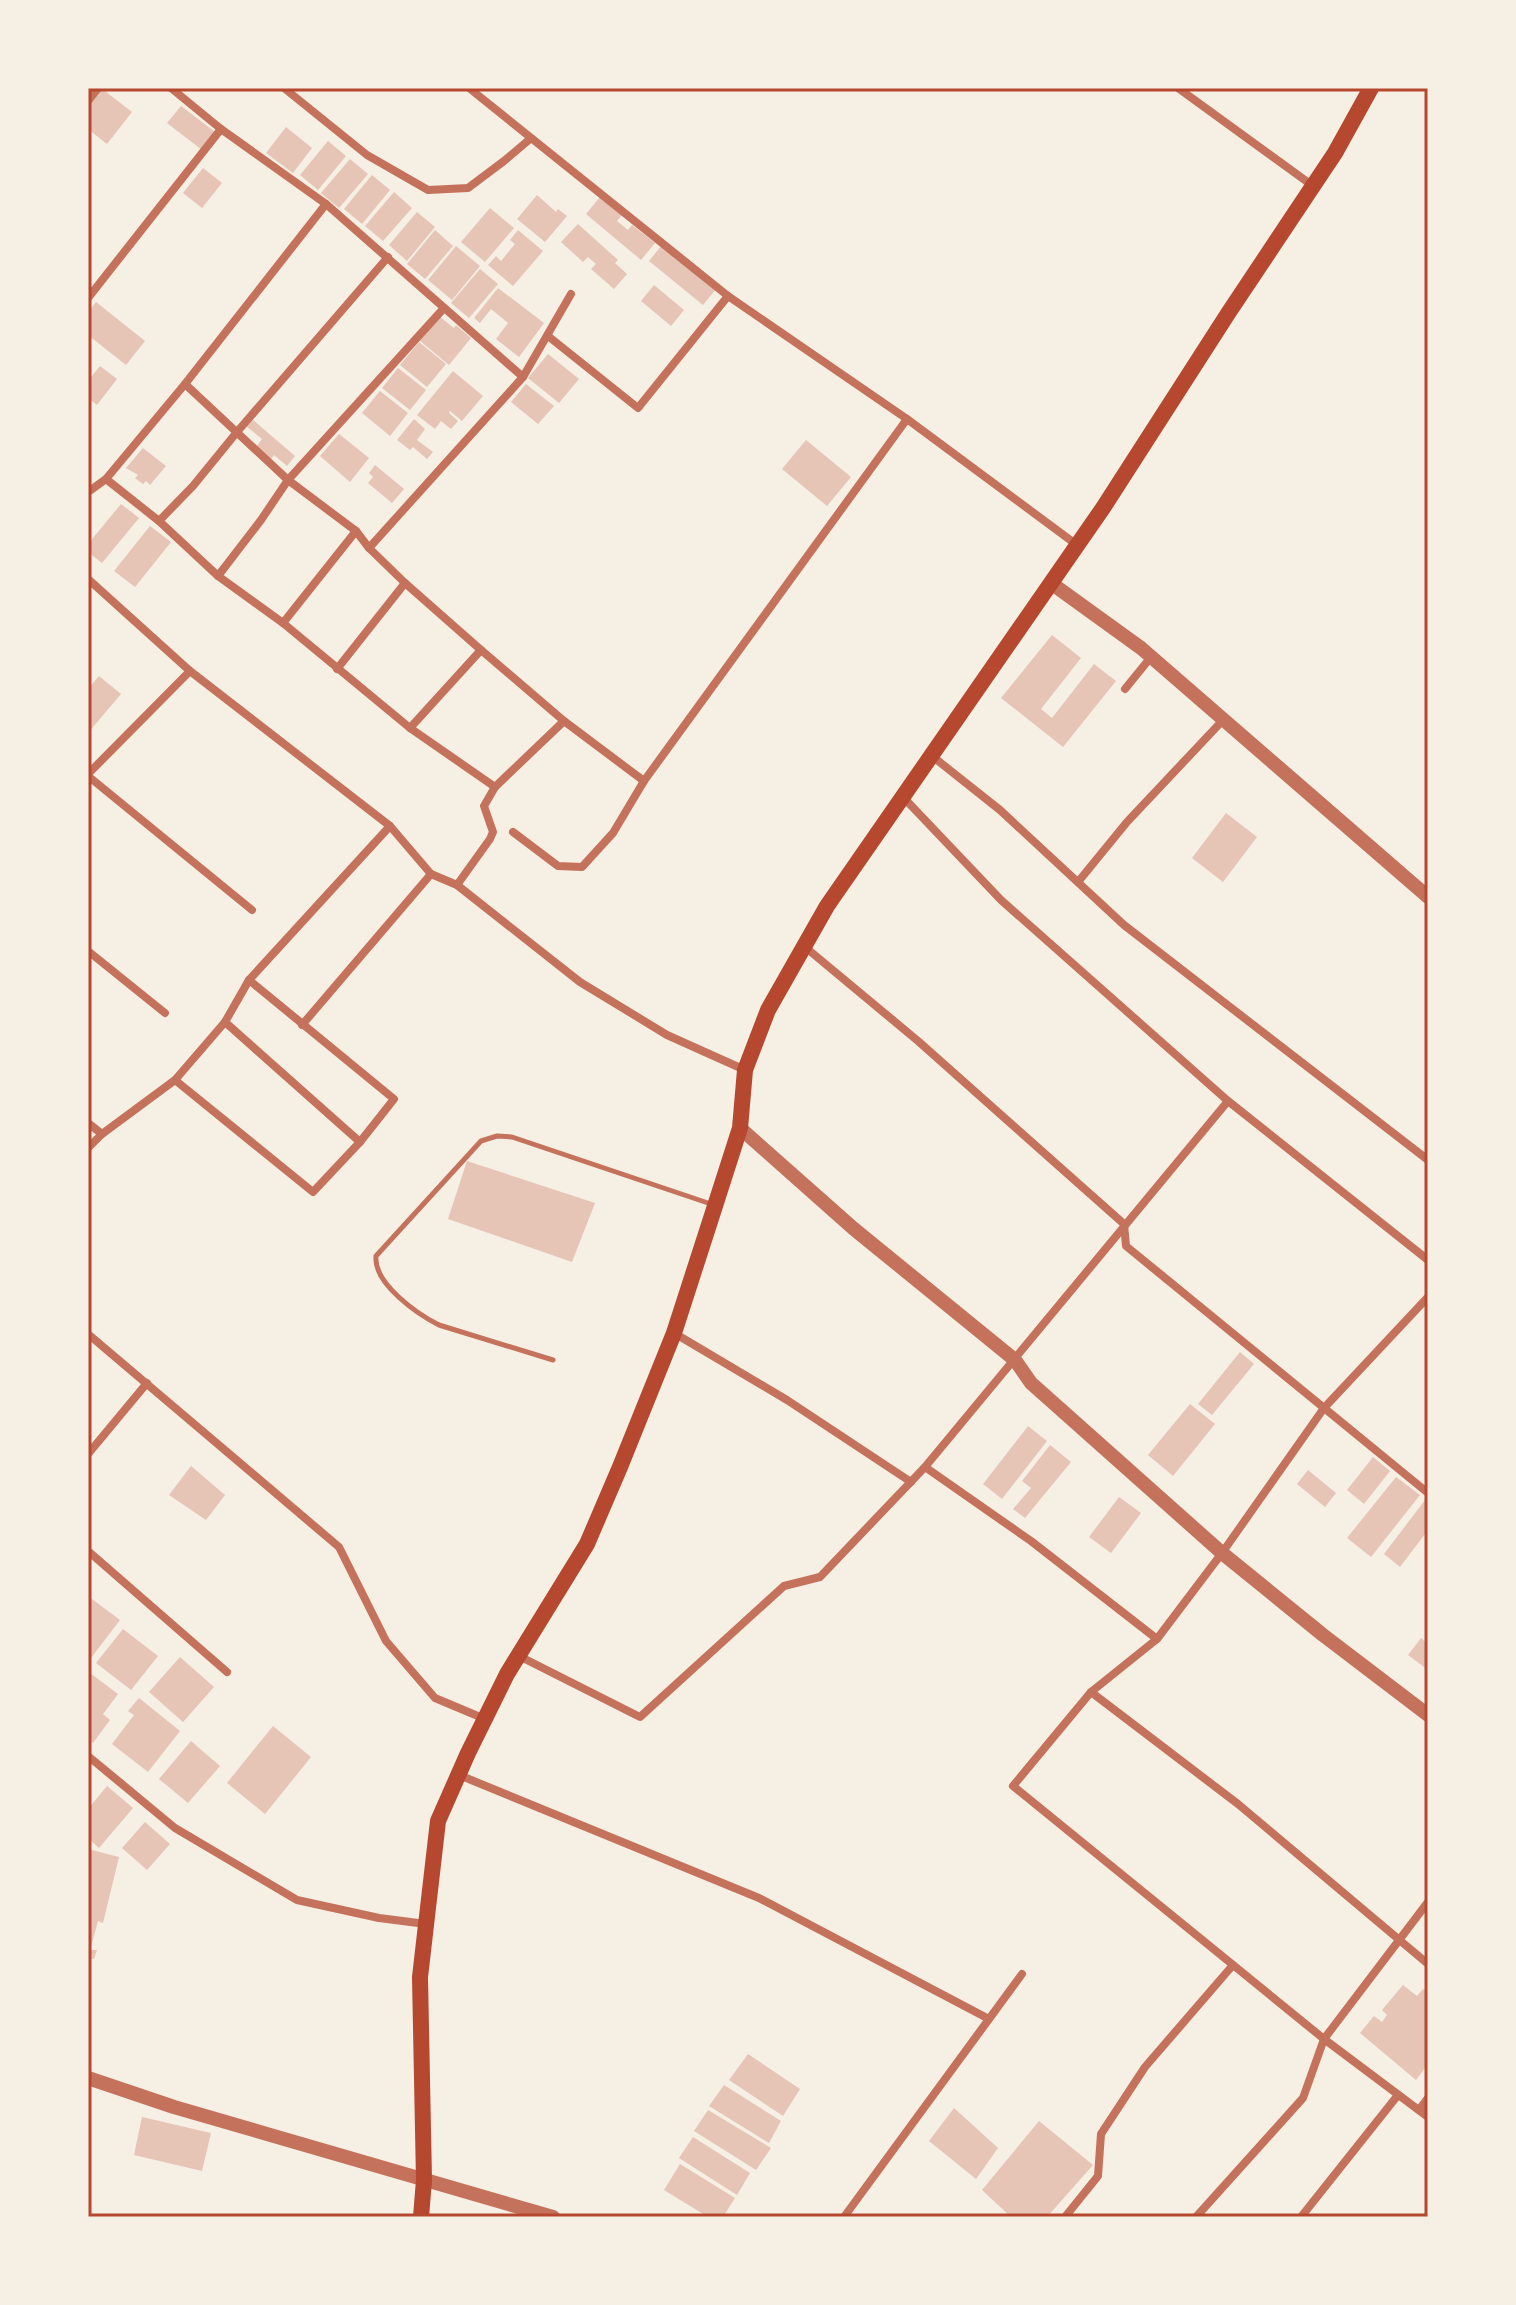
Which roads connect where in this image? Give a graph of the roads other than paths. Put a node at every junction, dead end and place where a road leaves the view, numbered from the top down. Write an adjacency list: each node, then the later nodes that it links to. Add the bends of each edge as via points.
1 (98, 88): 7 (street)
2 (171, 88): 8 (street)
3 (284, 88): 9 (street, via 367,155 428,190 468,188)
4 (469, 88): 9 (street)
5 (1178, 88): 10 (street)
6 (1371, 88): 10 (main road)
7 (88, 101)
8 (221, 129): 11 (street); 15 (street)
9 (530, 139): 14 (street)
10 (1313, 186): 27 (main road)
11 (326, 204): 12 (street); 19 (street)
12 (388, 257): 16 (street); 21 (street)
13 (571, 294): 17 (street)
14 (728, 296): 17 (street, via 638,408); 20 (street)
15 (88, 298)
16 (444, 308): 18 (street); 23 (street)
17 (548, 336): 18 (street)
18 (523, 377): 28 (street)
19 (185, 384): 21 (street); 22 (street)
20 (907, 419): 27 (street); 44 (street)
21 (237, 432): 23 (street); 25 (street)
22 (106, 479): 24 (street); 25 (street)
23 (288, 480): 26 (street); 29 (street)
24 (88, 492)
25 (159, 521): 29 (street)
26 (356, 531): 28 (street); 33 (street)
27 (1077, 545): 32 (main road)
28 (369, 548): 31 (street)
29 (218, 576): 33 (street)
30 (88, 579): 37 (street)
31 (405, 583): 34 (street); 36 (street)
32 (1051, 583): 35 (street); 42 (main road)
33 (283, 623): 36 (street)
34 (481, 650): 40 (street); 41 (street)
35 (1151, 657): 38 (street); 39 (street)
36 (337, 669): 41 (street)
37 (190, 671): 43 (street); 47 (street)
38 (1125, 689)
39 (1224, 719): 50 (street); 52 (street)
40 (564, 721): 44 (street); 45 (street)
41 (410, 728): 45 (street)
42 (932, 756): 46 (main road); 50 (street)
43 (88, 775): 53 (street)
44 (644, 781): 48 (street, via 613,833 582,867 558,866)
45 (495, 787): 51 (street, via 484,806 493,832)
46 (903, 797): 54 (main road); 62 (street, via 1001,900)
47 (390, 826): 49 (street); 56 (street)
48 (513, 832)
49 (431, 874): 51 (street); 59 (street)
50 (1078, 882): 68 (street, via 1124,925)
51 (457, 885): 60 (street, via 580,982 667,1035)
52 (1428, 897)
53 (252, 910)
54 (804, 947): 60 (main road, via 768,1010); 70 (street)
55 (88, 951): 57 (street)
56 (249, 980): 58 (street); 59 (street)
57 (165, 1013)
58 (225, 1022): 61 (street); 66 (street)
59 (302, 1025): 66 (street, via 394,1099)
60 (745, 1070): 64 (main road)
61 (175, 1080): 65 (street); 66 (street, via 313,1192)
62 (1228, 1101): 70 (street); 71 (street)
63 (88, 1123): 65 (street)
64 (740, 1128): 69 (main road); 76 (street)
65 (102, 1134): 67 (street)
66 (360, 1142)
67 (88, 1148)
68 (1428, 1160)
69 (715, 1206): 73 (main road); 75 (lane, via 512,1137 481,1141 376,1256 375,1266 381,1279 422,1317)
70 (1124, 1224): 76 (street); 78 (street, via 1126,1246)
71 (1428, 1260)
72 (1428, 1297): 78 (street)
73 (674, 1333): 81 (street); 86 (main road, via 587,1544)
74 (88, 1334): 77 (street)
75 (553, 1360)
76 (1015, 1360): 80 (street); 84 (street, via 1031,1383)
77 (147, 1383): 79 (street); 90 (street, via 339,1547 386,1641 435,1698)
78 (1324, 1408): 82 (street); 84 (street)
79 (88, 1454)
80 (925, 1467): 81 (street); 85 (street)
81 (911, 1482): 86 (street, via 820,1577 784,1586 640,1717)
82 (1428, 1493)
83 (88, 1551): 87 (street)
84 (1222, 1553): 85 (street); 89 (street)
85 (1157, 1639): 88 (street)
86 (519, 1656): 90 (main road)
87 (227, 1672)
88 (1091, 1692): 95 (street, via 1238,1804); 97 (street, via 1013,1786)
89 (1428, 1715)
90 (485, 1719): 92 (main road)
91 (88, 1756): 94 (street, via 175,1828 297,1900)
92 (459, 1775): 94 (main road, via 438,1821); 99 (street, via 759,1898)
93 (1428, 1902): 95 (street)
94 (426, 1924): 106 (main road, via 420,1977)
95 (1399, 1940): 96 (street); 100 (street)
96 (1428, 1964)
97 (1233, 1965): 100 (street); 110 (street, via 1145,2067 1101,2134 1098,2176)
98 (1022, 1974): 99 (street)
99 (989, 2019): 109 (street)
100 (1324, 2039): 102 (street); 111 (street, via 1303,2098)
101 (88, 2078): 106 (street)
102 (1398, 2095): 104 (street); 112 (street)
103 (1428, 2098): 104 (street)
104 (1419, 2110): 105 (street)
105 (1428, 2117)
106 (424, 2180): 107 (main road); 108 (street)
107 (421, 2217)
108 (553, 2217)
109 (844, 2217)
110 (1065, 2217)
111 (1196, 2217)
112 (1301, 2217)

